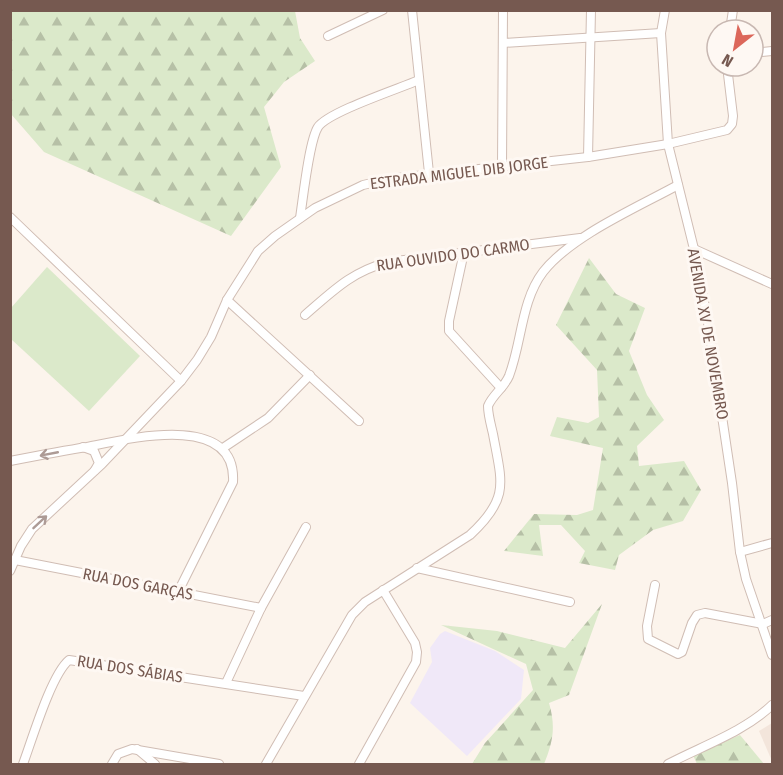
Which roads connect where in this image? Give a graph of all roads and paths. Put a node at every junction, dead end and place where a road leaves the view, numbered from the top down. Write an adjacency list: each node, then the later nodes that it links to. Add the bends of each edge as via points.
1 (383, 10): 7 (street)
2 (412, 10): 11 (street)
3 (503, 10): 9 (street)
4 (591, 10): 8 (street)
5 (665, 10): 6 (street, AVENIDA XV DE NOVEMBRO)
6 (661, 33): 8 (street); 12 (street, AVENIDA XV DE NOVEMBRO)
7 (328, 36)
8 (591, 36): 9 (street); 13 (street)
9 (503, 43): 14 (street)
10 (729, 78): 12 (street, ESTRADA MIGUEL DIB JORGE, via 734,116 730,128)
11 (418, 80): 15 (street); 18 (street, via 321,123 314,135)
12 (668, 144): 13 (street, ESTRADA MIGUEL DIB JORGE); 16 (street, AVENIDA XV DE NOVEMBRO)
13 (588, 157): 14 (street, ESTRADA MIGUEL DIB JORGE)
14 (502, 166): 15 (street, ESTRADA MIGUEL DIB JORGE)
15 (429, 173): 18 (street, ESTRADA MIGUEL DIB JORGE, via 363,185 338,195)
16 (678, 185): 19 (street); 20 (street, AVENIDA XV DE NOVEMBRO)
17 (10, 217): 26 (street)
18 (300, 219): 23 (street, ESTRADA MIGUEL DIB JORGE, via 258,251)
19 (582, 238): 21 (street, RUA OUVIDO DO CARMO); 27 (street, via 548,266 536,284 509,376)
20 (694, 249): 22 (street); 36 (street, AVENIDA XV DE NOVEMBRO)
21 (464, 252): 24 (street, RUA OUVIDO DO CARMO, via 388,262 358,272); 27 (street, via 449,321 450,333)
22 (772, 284)
23 (227, 300): 25 (street); 26 (street, ESTRADA MIGUEL DIB JORGE, via 211,338)
24 (305, 315)
25 (310, 375): 28 (street); 31 (street, via 268,418)
26 (181, 381): 29 (street, ESTRADA MIGUEL DIB JORGE)
27 (501, 388): 38 (street, via 488,406 501,475 498,502 470,535)
28 (359, 421)
29 (127, 439): 30 (street); 31 (street, via 178,434); 33 (street, ESTRADA MIGUEL DIB JORGE)
30 (83, 447): 32 (street, one-way to 32); 33 (street, via 94,451 99,463)
31 (223, 448): 42 (street, via 234,472 233,482)
32 (10, 461)
33 (95, 470): 37 (street, ESTRADA MIGUEL DIB JORGE, one-way to 33, via 32,529)
34 (306, 527): 44 (street)
35 (772, 543): 36 (street)
36 (740, 552): 46 (street, AVENIDA XV DE NOVEMBRO)
37 (15, 560): 39 (street, ESTRADA MIGUEL DIB JORGE); 42 (street, RUA DOS GARÇAS)
38 (417, 568): 41 (street); 43 (street)
39 (10, 572)
40 (655, 585): 46 (street, via 648,639 675,652 682,652 694,618 701,614)
41 (383, 590): 49 (street, via 352,615); 57 (street, via 415,643 416,662)
42 (178, 592): 44 (street, RUA DOS GARÇAS)
43 (570, 602)
44 (261, 608): 48 (street)
45 (772, 620): 46 (street)
46 (762, 624): 47 (street, AVENIDA XV DE NOVEMBRO)
47 (772, 655)
48 (226, 683): 49 (street, RUA DOS SÁBIAS); 52 (street, RUA DOS SÁBIAS, via 69,660 48,698)
49 (304, 696): 56 (street)
50 (772, 705): 58 (street, via 761,716)
51 (137, 749): 53 (street, via 122,752); 54 (street); 55 (street)
52 (23, 765)
53 (112, 765)
54 (155, 765)
55 (219, 765)
56 (266, 765)
57 (359, 765)
58 (668, 765)

